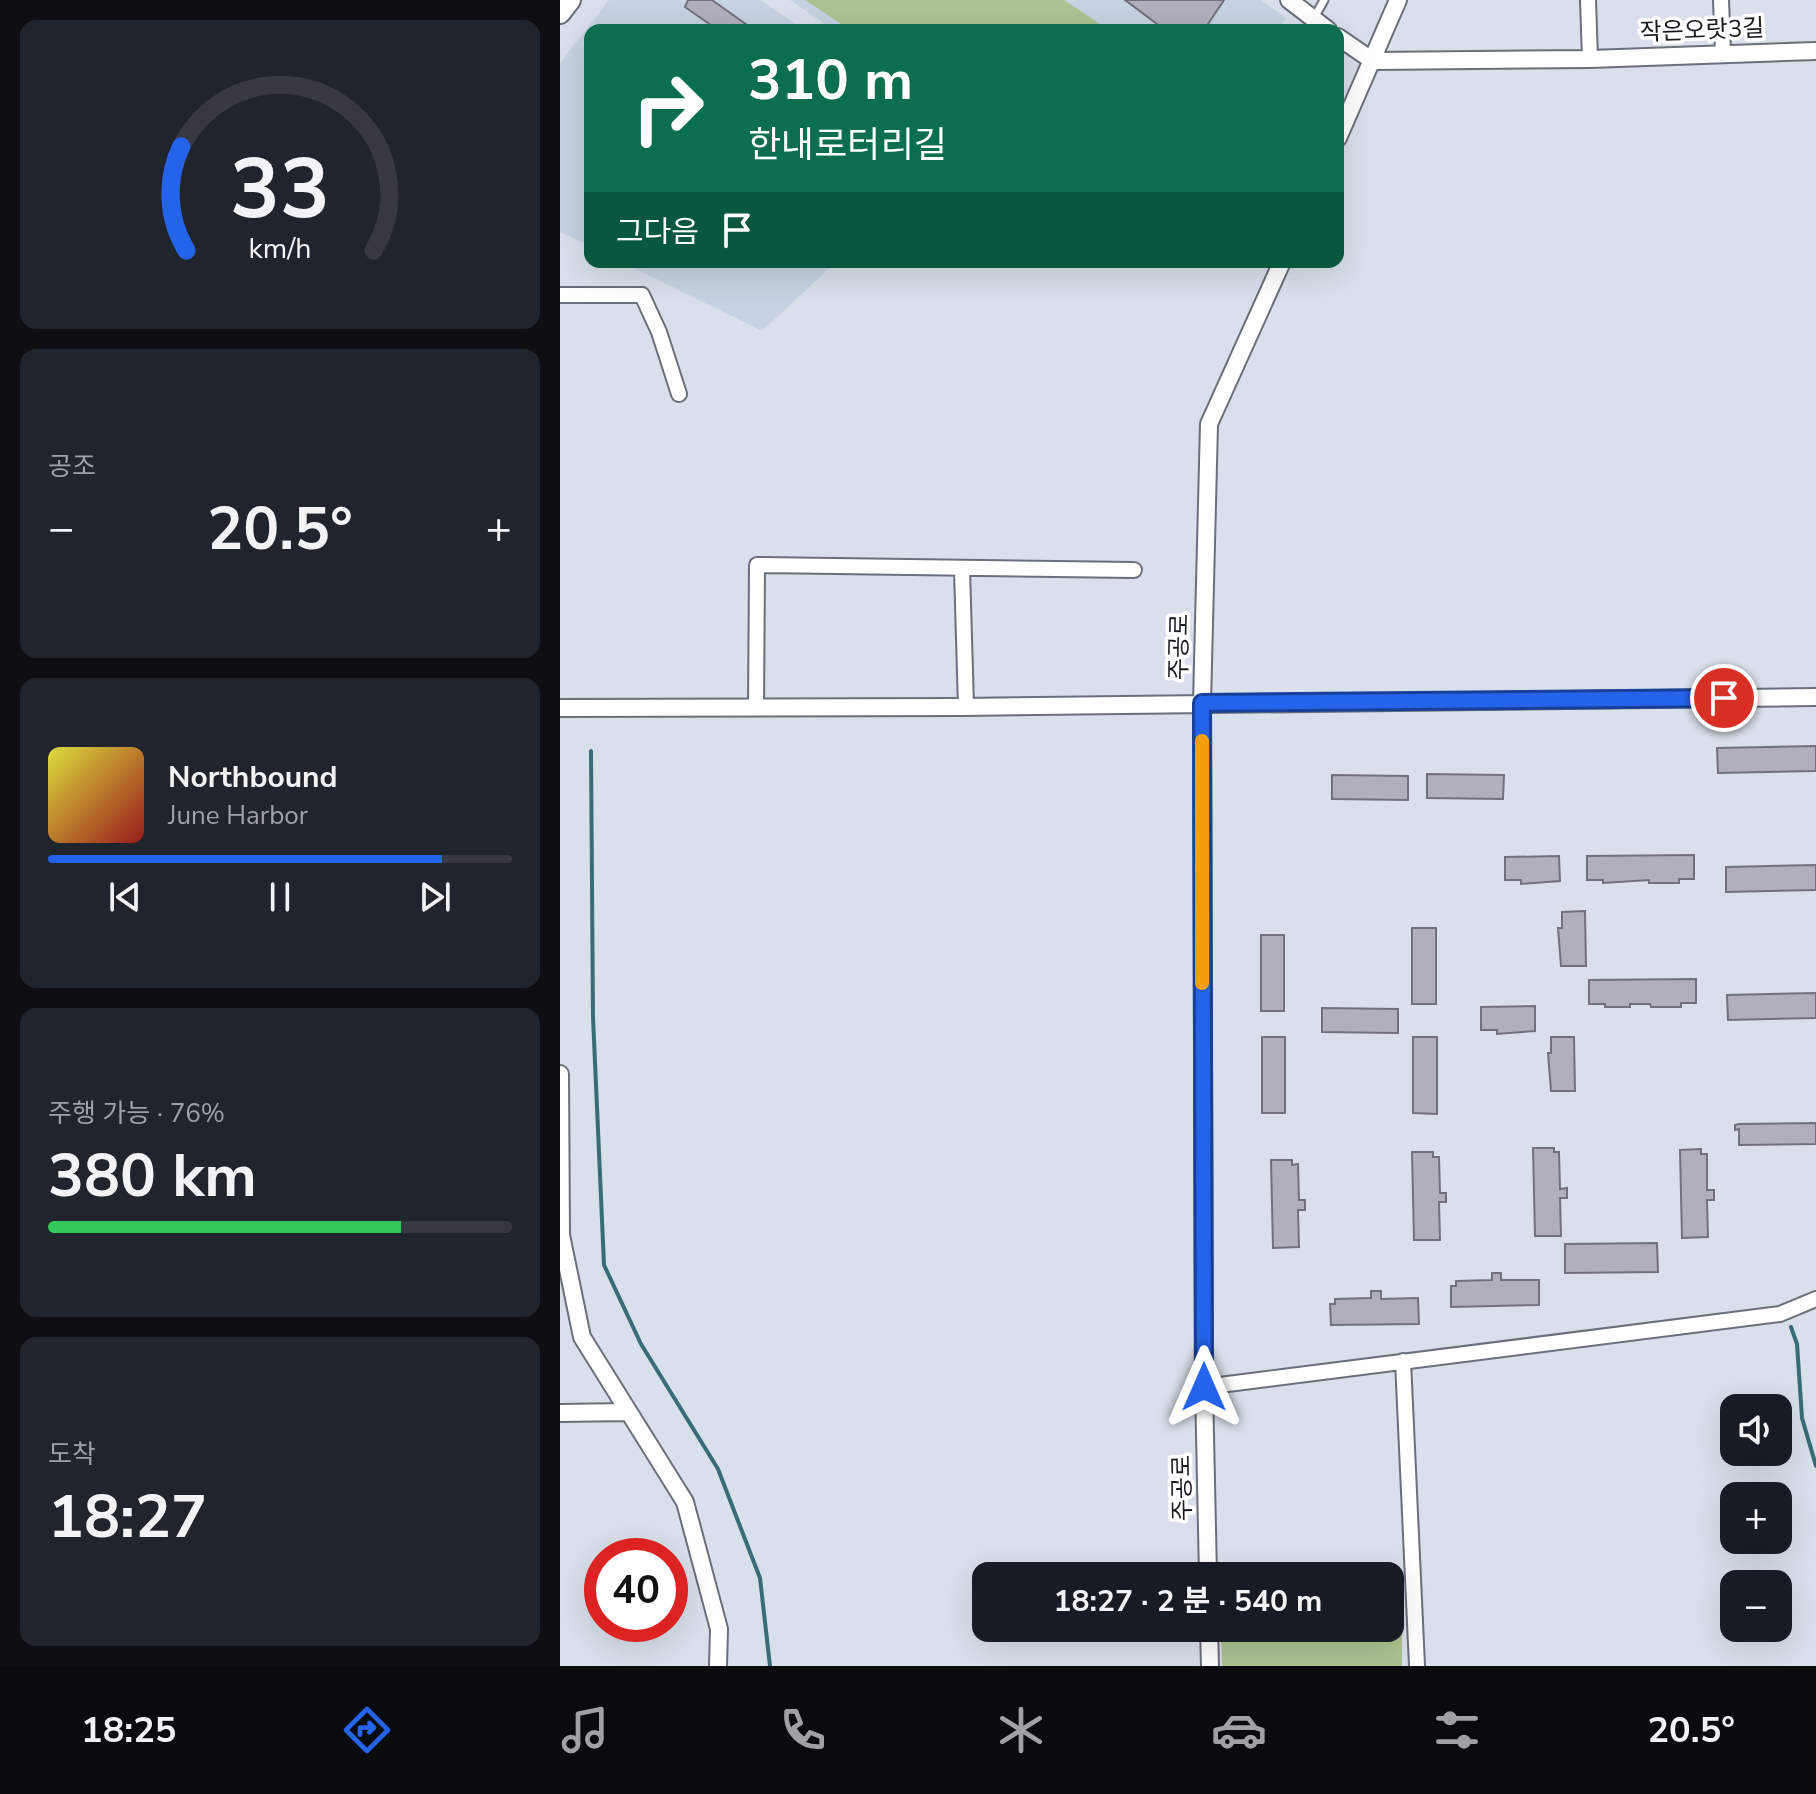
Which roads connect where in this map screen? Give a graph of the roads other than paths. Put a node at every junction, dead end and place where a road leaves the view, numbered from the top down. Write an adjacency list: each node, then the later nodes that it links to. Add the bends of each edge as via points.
1 (570, 0): 7 (main road)
2 (1289, 0): 8 (street)
3 (1324, 0): 8 (lane)
4 (1398, 0): 14 (street)
5 (1588, 0): 13 (street)
6 (1721, 0): 12 (street)
7 (560, 13)
8 (1313, 20): 9 (street)
9 (1319, 24)
10 (1344, 41): 14 (street)
11 (1816, 51): 12 (street, 작은오랏3길)
12 (1723, 53): 13 (street, 작은오랏3길)
13 (1590, 59): 14 (street, 작은오랏3길)
14 (1373, 61): 15 (street)
15 (1344, 125)
16 (1279, 268): 22 (street, 주공로, via 1209,424)
17 (560, 295): 18 (street, via 642,295)
18 (679, 394)
19 (962, 569): 20 (street); 23 (street); 25 (street, via 757,565)
20 (1134, 570)
21 (1816, 697): 22 (street)
22 (1202, 703): 23 (street); 29 (street, 주공로)
23 (966, 707): 25 (street)
24 (560, 708): 25 (street)
25 (756, 708)
26 (560, 1074): 30 (street, via 561,1235 582,1337)
27 (1815, 1300): 28 (street, via 1780,1314)
28 (1403, 1361): 29 (street); 36 (street)
29 (1204, 1387): 32 (street, 주공로)
30 (627, 1412): 31 (street); 34 (street, via 685,1502 719,1629)
31 (560, 1413)
32 (1208, 1562)
33 (1209, 1642): 35 (street)
34 (718, 1666)
35 (1210, 1666)
36 (1417, 1666)

